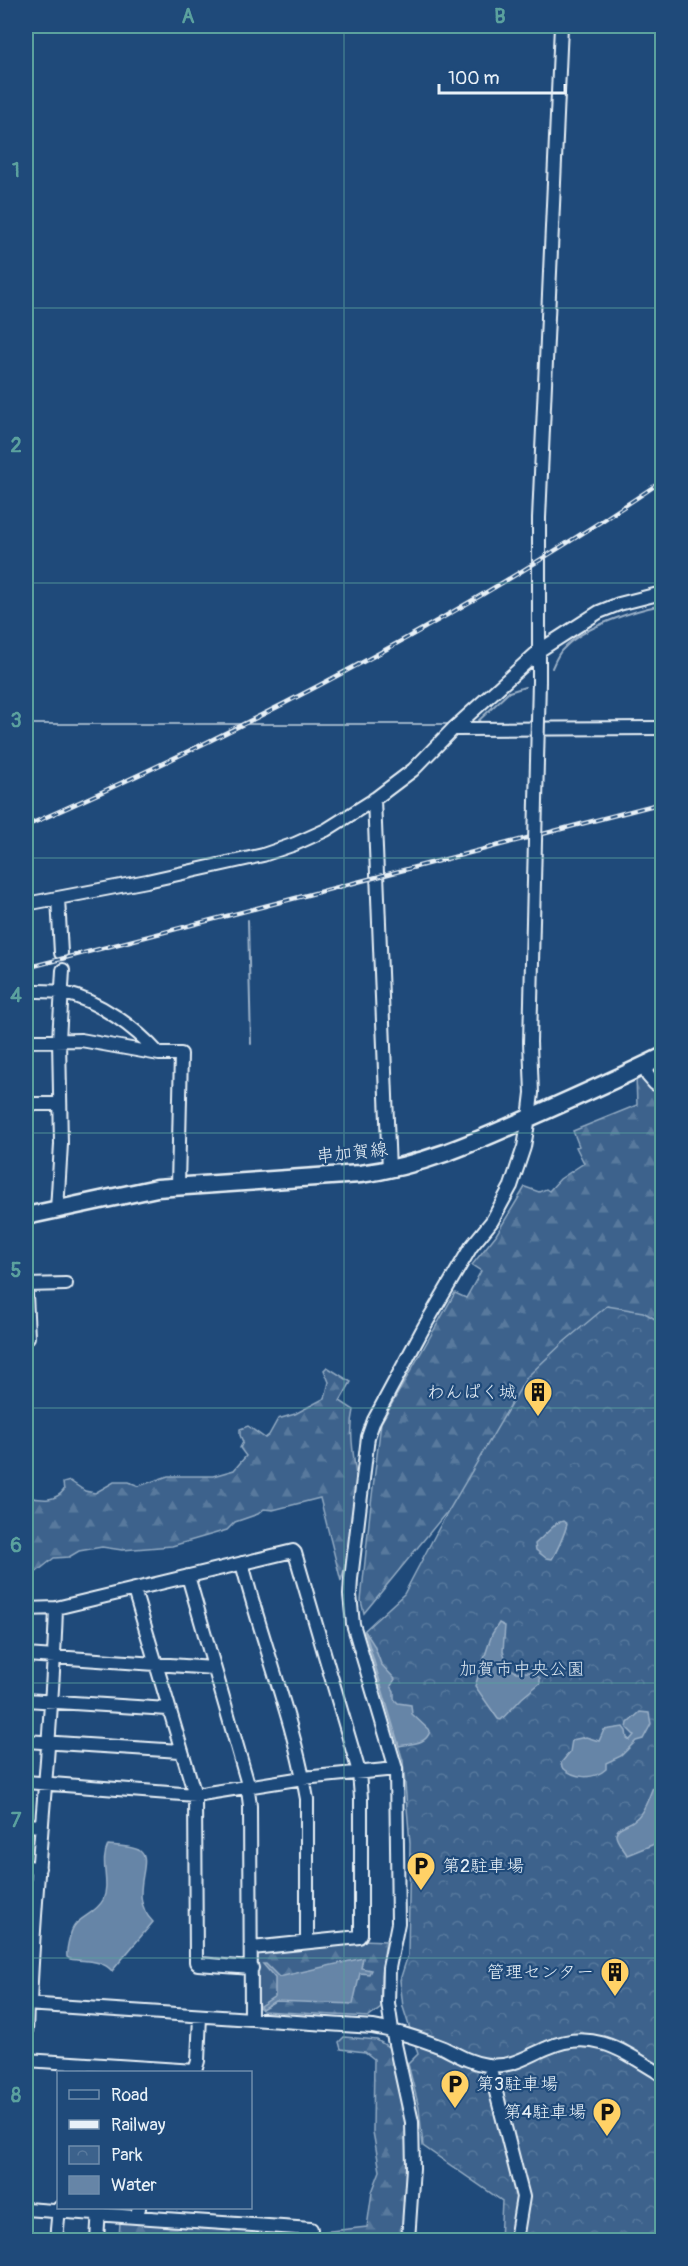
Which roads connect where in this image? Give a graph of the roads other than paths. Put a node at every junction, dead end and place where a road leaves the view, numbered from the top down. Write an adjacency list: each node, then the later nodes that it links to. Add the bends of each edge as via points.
1 (561, 26): 3 (street, via 540,508)
2 (663, 592): 3 (street, via 599,612)
3 (540, 650): 5 (street); 21 (street, bridge)
4 (663, 728): 5 (street)
5 (453, 729): 6 (street, via 413,770)
6 (374, 799): 7 (street, via 326,830 263,855); 22 (street)
7 (58, 898): 8 (street); 9 (street)
8 (26, 904)
9 (61, 953)
10 (63, 970): 12 (street)
11 (26, 991): 12 (street)
12 (60, 992): 13 (street); 15 (street, via 94,1004 149,1042)
13 (59, 1040): 14 (street); 15 (street, via 104,1042); 20 (street)
14 (26, 1041)
15 (159, 1054): 23 (street, via 181,1054)
16 (663, 1057): 17 (main road, 串加賀線)
17 (644, 1066): 18 (street, via 655,1084); 21 (main road, 串加賀線)
18 (663, 1084)
19 (26, 1104): 20 (street)
20 (60, 1104): 24 (street)
21 (529, 1118): 22 (main road, 串加賀線, via 444,1155); 45 (street, via 512,1186 424,1327 368,1437 350,1595 353,1624)
22 (388, 1170): 23 (main road, 串加賀線)
23 (178, 1185): 24 (main road, 串加賀線)
24 (57, 1210): 25 (main road, 串加賀線)
25 (26, 1216)
26 (66, 1284): 27 (street)
27 (26, 1285)
28 (26, 1294): 29 (street)
29 (28, 1337)
30 (242, 1563): 31 (street); 46 (street, via 295,1553); 47 (street)
31 (188, 1576): 32 (street); 38 (street)
32 (134, 1590): 33 (street); 37 (street)
33 (56, 1608): 34 (street); 36 (street)
34 (26, 1609)
35 (26, 1655): 36 (street)
36 (54, 1658): 37 (street); 40 (street)
37 (156, 1665): 38 (street); 41 (street)
38 (213, 1668): 50 (street)
39 (26, 1700): 40 (street)
40 (52, 1702): 41 (street); 43 (street)
41 (168, 1709): 44 (street)
42 (26, 1741): 43 (street)
43 (48, 1742): 44 (street); 49 (street)
44 (180, 1751): 51 (street)
45 (396, 1769): 46 (street); 64 (street, via 398,1923 388,1991)
46 (358, 1772): 47 (street); 57 (street, via 361,1934)
47 (303, 1778): 50 (street); 57 (street, via 307,1799)
48 (26, 1782): 49 (street)
49 (46, 1784): 51 (street); 53 (street)
50 (248, 1786): 51 (street); 58 (street)
51 (195, 1795): 60 (street, via 196,1962)
52 (26, 1825): 53 (street)
53 (42, 1826): 55 (street)
54 (26, 1868): 55 (street)
55 (39, 1868): 56 (street)
56 (30, 1911): 59 (street)
57 (307, 1941): 58 (street)
58 (252, 1948): 60 (street)
59 (29, 1953): 61 (street)
60 (252, 1968): 63 (street)
61 (27, 2004): 62 (street); 65 (street)
62 (200, 2016): 63 (street); 70 (street, via 195,2071)
63 (251, 2019): 64 (street)
64 (392, 2030): 67 (street); 79 (street, via 412,2122)
65 (26, 2033)
66 (26, 2060): 68 (street)
67 (489, 2066): 71 (street, via 514,2064 563,2042 590,2040 616,2047); 80 (street, via 523,2197)
68 (68, 2068): 69 (street)
69 (110, 2069): 70 (street)
70 (147, 2071)
71 (663, 2075)
72 (26, 2210): 73 (street)
73 (58, 2210): 74 (street); 77 (street)
74 (99, 2211): 75 (street); 78 (street)
75 (138, 2212): 76 (street)
76 (311, 2229)
77 (56, 2241)
78 (97, 2241)
79 (408, 2241)
80 (516, 2241)

